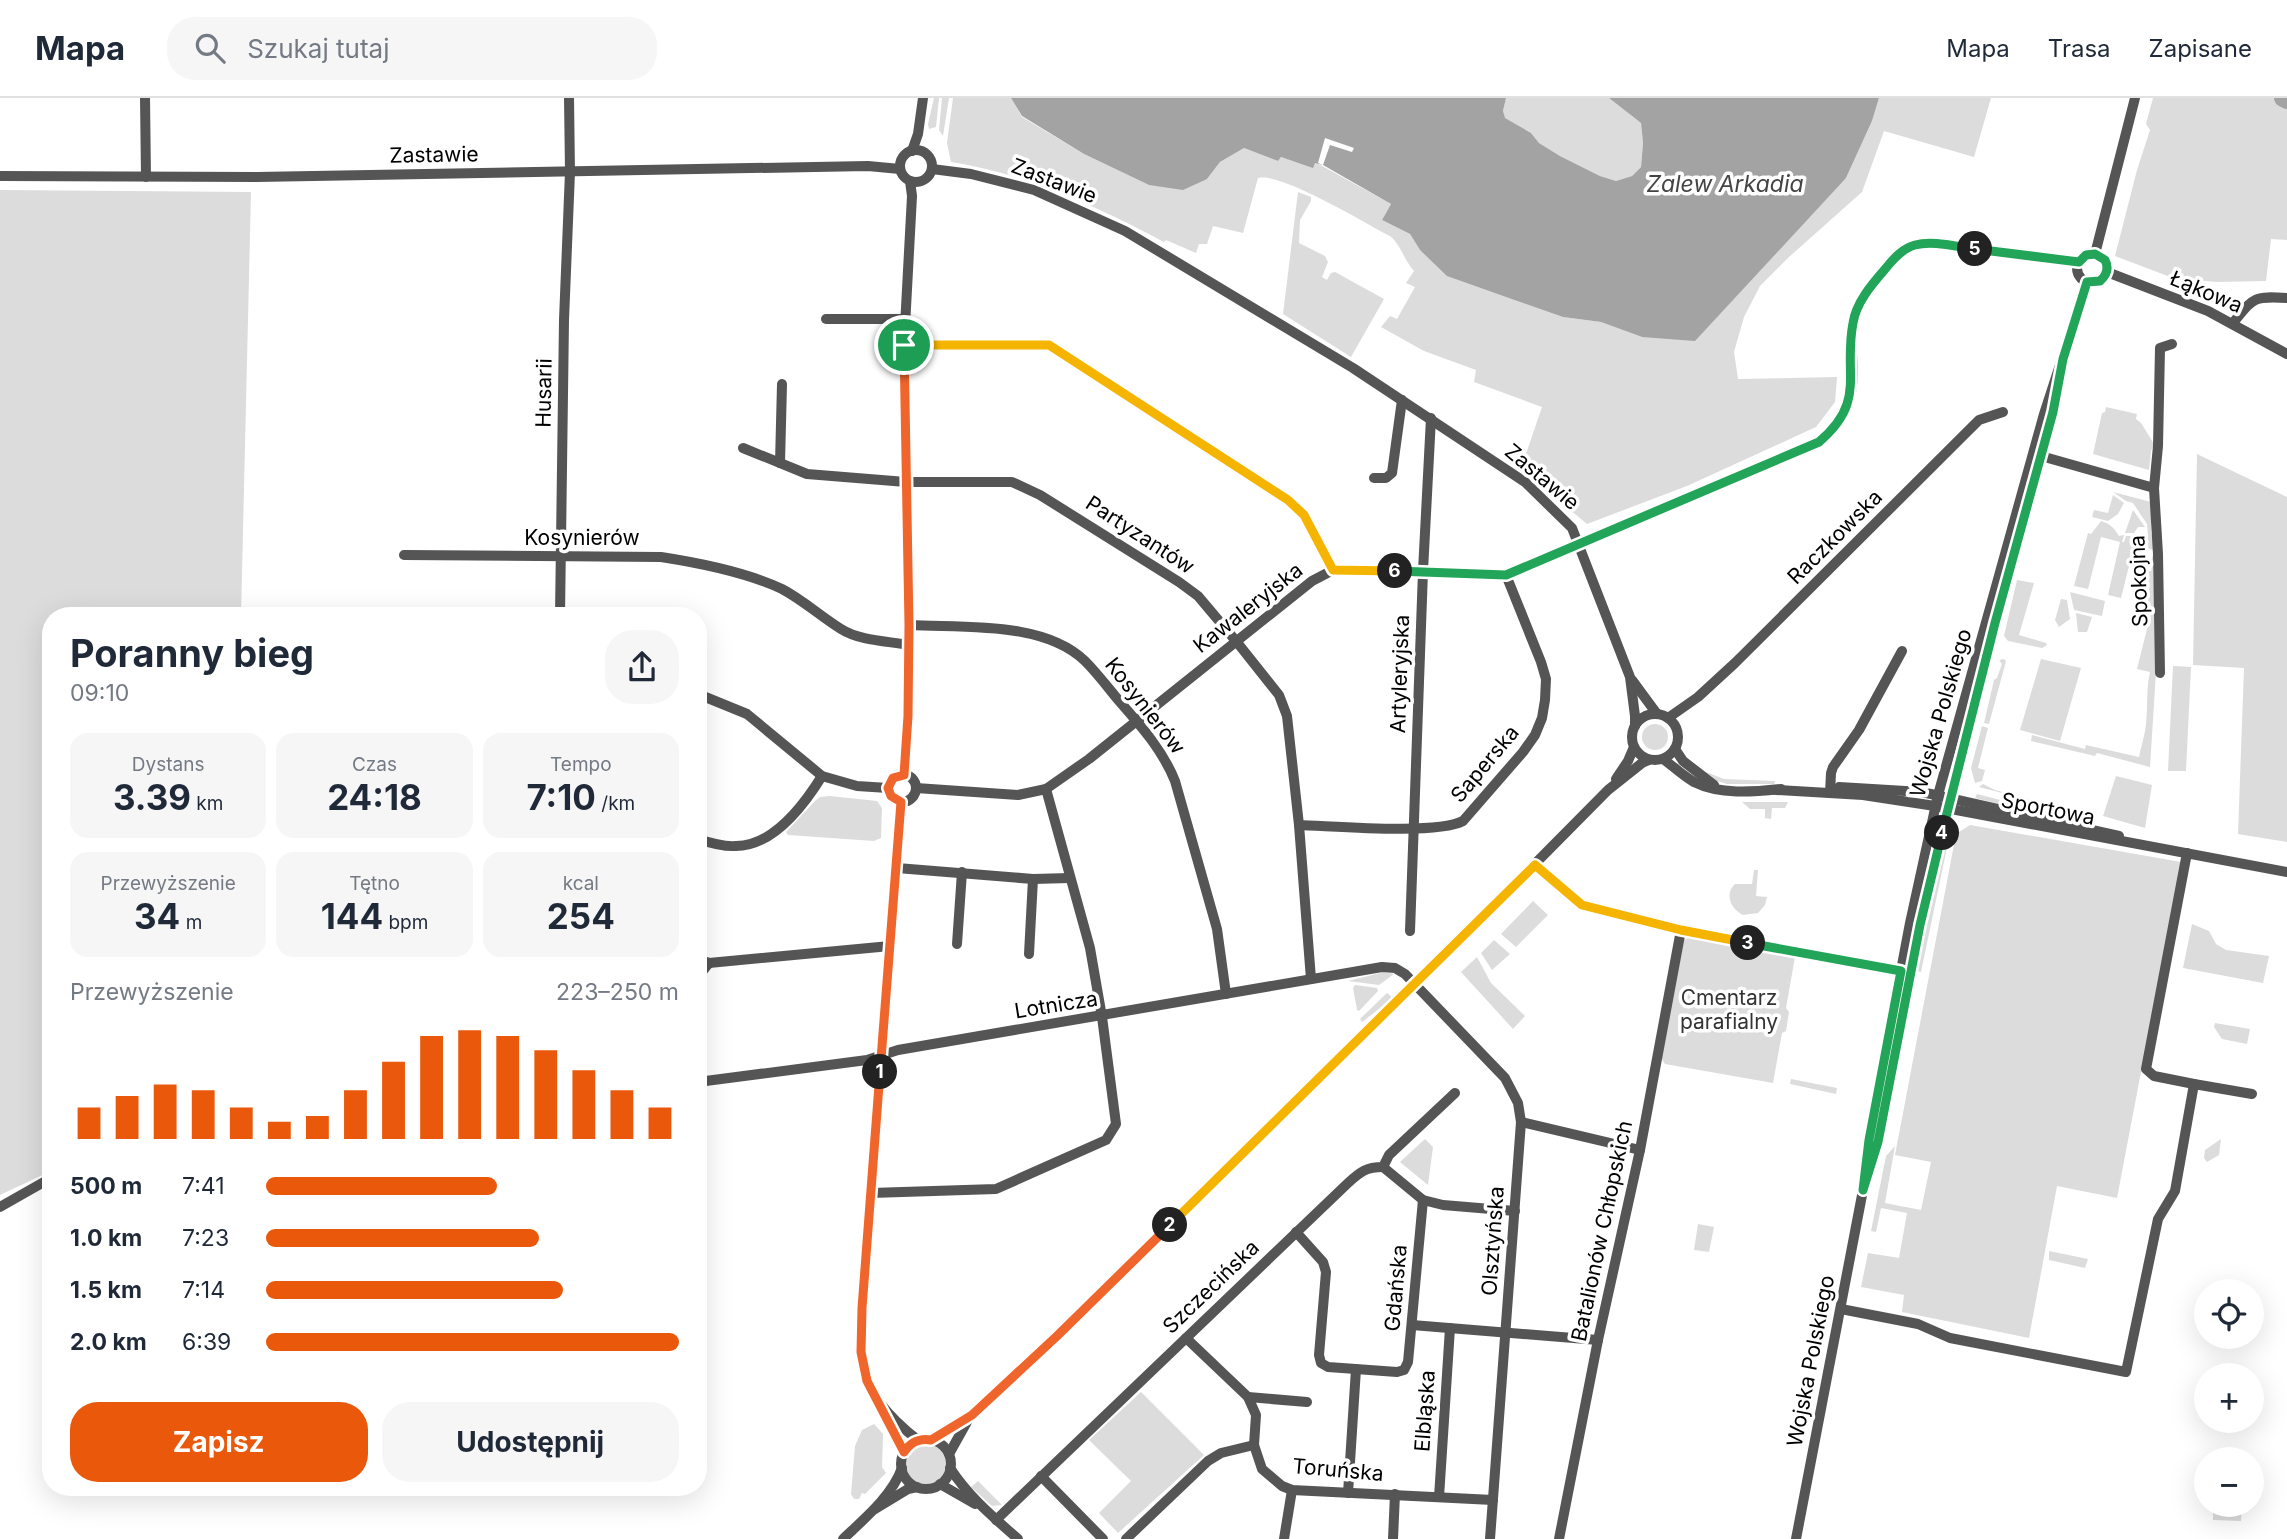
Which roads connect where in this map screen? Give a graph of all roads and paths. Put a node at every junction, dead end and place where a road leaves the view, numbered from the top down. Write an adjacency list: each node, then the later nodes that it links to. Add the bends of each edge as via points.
1 (145, 98): 10 (street)
2 (569, 98): 8 (street, Husarii)
3 (923, 98): 5 (street)
4 (2135, 98): 12 (street)
5 (918, 152): 6 (street); 7 (street)
6 (901, 164): 8 (street, Zastawie); 11 (street, via 904,176)
7 (932, 166): 11 (street, via 927,178); 25 (street, Zastawie, via 1034,190 1125,230)
8 (570, 172): 10 (street, Zastawie); 36 (street, Husarii)
9 (0, 176): 10 (street, Zastawie)
10 (146, 177)
11 (915, 181): 18 (street)
12 (2095, 254): 13 (street); 14 (street, via 2105,260)
13 (2079, 262): 15 (street, via 2078,272); 34 (street, Zastawie, via 1913,245 1893,260 1859,306 1853,321 1849,402 1830,433 1795,453)
14 (2107, 272): 15 (street, via 2100,281); 19 (street, Łąkowa)
15 (2087, 282): 23 (street)
16 (2287, 298): 19 (street, via 2256,298)
17 (826, 319): 18 (street)
18 (905, 319): 21 (street)
19 (2233, 323): 22 (street, Łąkowa)
20 (2172, 344): 33 (street, Spokojna, via 2160,348)
21 (904, 345): 32 (street); 37 (street, via 1049,345 1288,500 1304,515)
22 (2287, 354)
23 (2063, 359): 29 (street, Wojska Polskiego); 65 (street, Wojska Polskiego)
24 (782, 384): 30 (street)
25 (1402, 400): 27 (street, Zastawie); 31 (street, via 1392,473)
26 (2003, 412): 47 (street, Raczkowska, via 1973,425)
27 (1431, 418): 34 (street, Zastawie, via 1525,482 1572,527); 38 (street, Artyleryjska)
28 (743, 448): 30 (street, Partyzantów)
29 (2041, 456): 33 (street); 66 (street, Wojska Polskiego)
30 (780, 463): 32 (street, Partyzantów, via 807,474)
31 (1374, 478)
32 (906, 482): 41 (street); 42 (street, Partyzantów, via 996,480 1026,486 1180,582)
33 (2154, 488): 45 (street, Spokojna)
34 (1578, 544): 39 (street, Kawaleryjska); 46 (street)
35 (404, 555): 36 (street, Kosynierów)
36 (560, 557): 40 (street, Husarii); 43 (street, Kosynierów, via 661,557 721,569 780,589 843,630)
37 (1333, 570): 38 (street, Kawaleryjska); 42 (street, Kawaleryjska, via 1311,581)
38 (1423, 571): 39 (street, Kawaleryjska); 71 (street, Artyleryjska)
39 (1506, 575): 71 (street, Saperska, via 1546,679 1542,718 1523,752 1463,821)
40 (560, 607)
41 (909, 625): 43 (street); 50 (street, Kosynierów, via 1022,631 1047,638 1084,660)
42 (1236, 640): 50 (street, Kawaleryjska); 70 (street, Partyzantów, via 1279,695 1287,716)
43 (909, 645): 57 (street)
44 (1902, 651): 64 (street, via 1833,767)
45 (2160, 674)
46 (1630, 677): 49 (street); 51 (street)
47 (1698, 697): 49 (street, Raczkowska); 52 (street, Raczkowska)
48 (707, 698): 58 (street, via 747,715)
49 (1662, 716): 51 (street, via 1644,716); 52 (street)
50 (1137, 721): 61 (street, Kawaleryjska); 90 (street, Kosynierów, via 1167,761 1175,781 1217,929)
51 (1634, 726): 53 (street)
52 (1677, 729): 54 (street)
53 (1634, 747): 56 (street); 63 (street)
54 (1675, 749): 55 (street); 62 (street, via 1695,772)
55 (1663, 759): 56 (street); 62 (street, via 1692,781)
56 (1649, 760): 63 (street)
57 (904, 775): 59 (street, via 893,778); 60 (street)
58 (822, 776): 59 (street, via 857,786); 72 (street, via 773,833 737,846)
59 (888, 788): 67 (street)
60 (916, 788): 61 (street, Kawaleryjska, via 1018,795); 67 (street, via 910,800)
61 (1046, 789): 79 (street)
62 (1722, 789): 64 (street)
63 (1608, 790): 75 (street)
64 (1831, 790): 65 (street, Sportowa); 68 (street, Sportowa)
65 (1938, 794): 66 (street, Sportowa); 68 (street, Wojska Polskiego)
66 (1950, 797): 69 (street, Wojska Polskiego); 73 (street, Sportowa)
67 (901, 802): 76 (street)
68 (1935, 806): 69 (street, Sportowa); 87 (street, Wojska Polskiego)
69 (1947, 809): 73 (street, Sportowa); 101 (street, Wojska Polskiego, via 1878,1142)
70 (1299, 825): 71 (street, Saperska); 88 (street, Partyzantów)
71 (1415, 828): 82 (street, Artyleryjska)
72 (707, 842)
73 (2154, 846): 74 (street, Sportowa)
74 (2187, 853): 78 (street, Sportowa); 94 (street, via 2146,1069 2154,1076)
75 (1535, 865): 81 (street, via 1582,905); 89 (street)
76 (897, 868): 77 (street); 84 (street)
77 (962, 872): 80 (street); 83 (street)
78 (2287, 872)
79 (1070, 878): 80 (street); 91 (street, via 1090,948)
80 (1033, 879): 85 (street)
81 (1681, 930): 87 (street); 98 (street, Batalionów Chłopskich)
82 (1410, 931)
83 (957, 944)
84 (890, 946): 86 (street); 92 (street)
85 (1028, 954)
86 (707, 961)
87 (1901, 971): 101 (street, Wojska Polskiego)
88 (1311, 979): 89 (street, Lotnicza, via 1389,967); 90 (street, Lotnicza)
89 (1416, 984): 97 (street, Olsztyńska, via 1505,1077); 117 (street)
90 (1226, 995): 91 (street, Lotnicza)
91 (1102, 1017): 92 (street, Lotnicza); 102 (street, via 1116,1116 1106,1140 996,1189)
92 (882, 1056): 93 (street, Lotnicza); 102 (street)
93 (707, 1081)
94 (2194, 1084): 96 (street); 107 (street, via 2175,1191 2158,1219 2126,1372 1950,1338 1918,1324)
95 (1455, 1093): 99 (street, Szczecińska, via 1389,1155)
96 (2252, 1094)
97 (1521, 1122): 98 (street); 105 (street, Olsztyńska)
98 (1640, 1150): 112 (street, Batalionów Chłopskich)
99 (1383, 1167): 103 (street); 106 (street, Szczecińska, via 1363,1170)
100 (42, 1183): 104 (street)
101 (1863, 1190): 107 (street, Wojska Polskiego)
102 (871, 1193): 116 (street, via 861,1352 867,1381)
103 (1423, 1200): 105 (street); 108 (street, Gdańska)
104 (0, 1207)
105 (1515, 1211): 110 (street, Olsztyńska)
106 (1296, 1232): 111 (street, Szczecińska); 113 (street, via 1323,1262 1326,1272 1321,1363)
107 (1841, 1309): 143 (street, Wojska Polskiego)
108 (1412, 1325): 109 (street); 113 (street, Gdańska, via 1404,1370)
109 (1450, 1328): 110 (street); 130 (street, Elbląska)
110 (1506, 1333): 112 (street); 131 (street, Olsztyńska)
111 (1186, 1338): 114 (street); 124 (street, Szczecińska)
112 (1598, 1340): 142 (street, Batalionów Chłopskich)
113 (1356, 1369): 128 (street)
114 (1248, 1397): 115 (street); 119 (street, Toruńska, via 1256,1415)
115 (1307, 1402)
116 (883, 1409): 118 (street, via 911,1436); 120 (street)
117 (972, 1415): 118 (street); 121 (street)
118 (925, 1440): 120 (street); 121 (street, via 942,1444)
119 (1254, 1446): 127 (street, Toruńska, via 1262,1469); 138 (street, via 1221,1453 1209,1461)
120 (904, 1452): 122 (street)
121 (949, 1454): 123 (street)
122 (902, 1468): 126 (street); 132 (street)
123 (950, 1468): 125 (street); 133 (street)
124 (1041, 1476): 134 (street, Szczecińska); 137 (street)
125 (940, 1484): 126 (street); 133 (street)
126 (917, 1487): 132 (street)
127 (1292, 1490): 128 (street, Toruńska); 139 (street)
128 (1348, 1493): 129 (street, Toruńska)
129 (1395, 1494): 130 (street, Toruńska); 140 (street)
130 (1438, 1497): 131 (street, Toruńska)
131 (1493, 1500): 141 (street, Olsztyńska)
132 (873, 1511): 135 (street)
133 (986, 1511): 134 (street)
134 (996, 1520): 136 (street)
135 (843, 1539)
136 (1018, 1539)
137 (1103, 1539)
138 (1126, 1539)
139 (1284, 1539)
140 (1393, 1539)
141 (1490, 1539)
142 (1559, 1539)
143 (1796, 1539)

